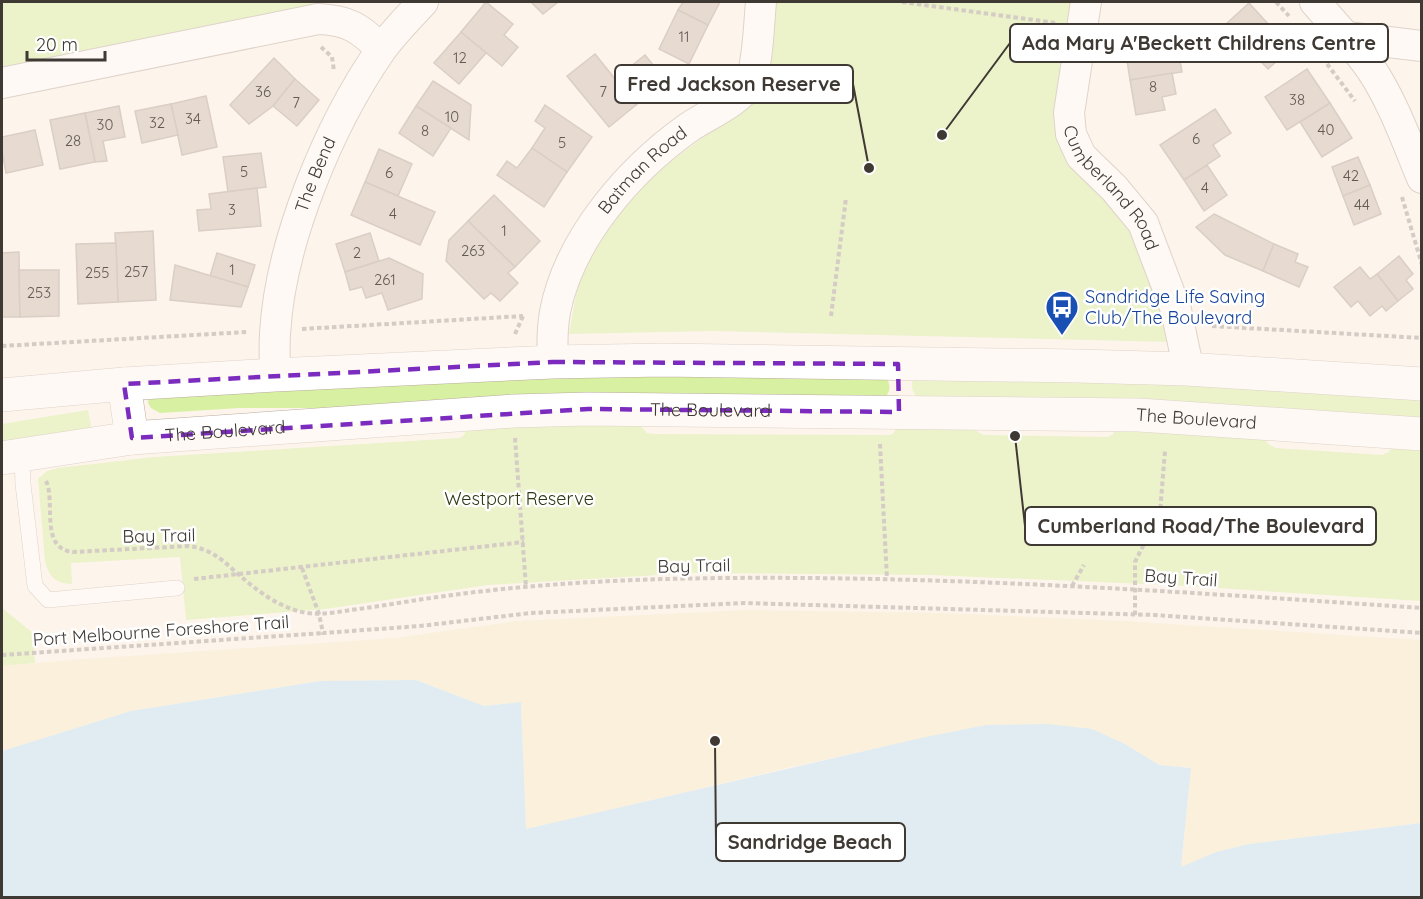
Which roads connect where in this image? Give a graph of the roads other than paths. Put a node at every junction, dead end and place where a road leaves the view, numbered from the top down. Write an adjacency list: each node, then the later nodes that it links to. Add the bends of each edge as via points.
1 (423, 2): 8 (street, The Bend)
2 (762, 2): 11 (street, Batman Road, via 753,73 747,87 652,156 617,192 590,230 567,274 555,309)
3 (1303, 9): 6 (street)
4 (358, 14): 8 (street); 9 (street, via 303,21)
5 (1084, 14): 13 (street, Cumberland Road, via 1069,113 1071,134 1081,156 1143,223 1173,302)
6 (1347, 37): 7 (street); 10 (street, via 1386,95)
7 (1422, 46)
8 (381, 49): 14 (street, The Bend, via 340,121 301,213 278,309)
9 (2, 83)
10 (1410, 183)
11 (553, 362): 12 (street); 14 (street)
12 (898, 364): 13 (street); 18 (street)
13 (1186, 369): 16 (street)
14 (275, 375): 15 (street)
15 (124, 384): 17 (street); 20 (street)
16 (1422, 384)
17 (2, 395)
18 (899, 412): 19 (street, The Boulevard, via 1139,415); 20 (street, The Boulevard, via 627,408 524,411)
19 (1422, 434)
20 (132, 438): 21 (street, The Boulevard)
21 (12, 456): 22 (lane, via 23,484 35,586 48,600)
22 (177, 588)

